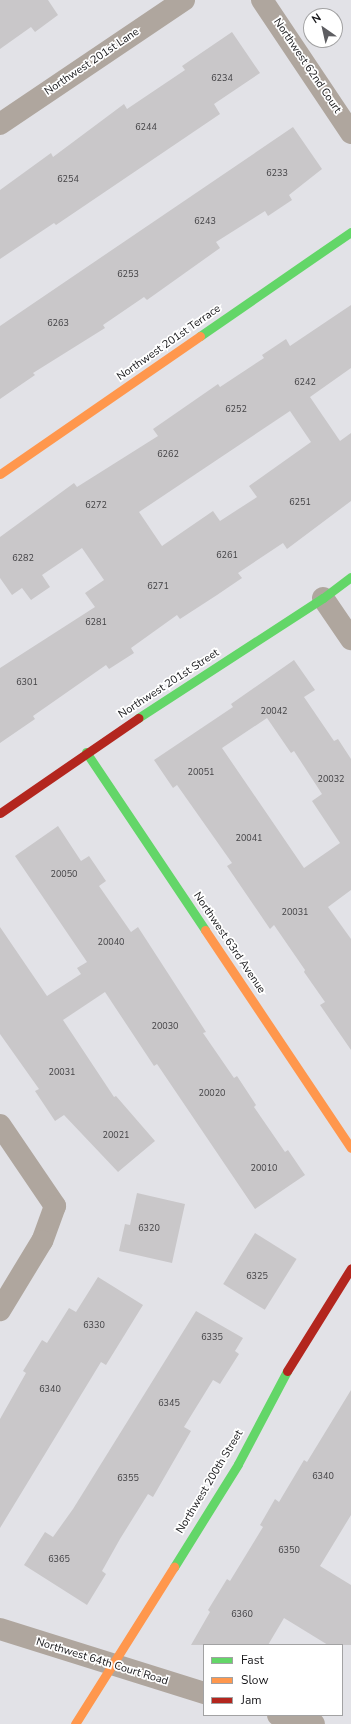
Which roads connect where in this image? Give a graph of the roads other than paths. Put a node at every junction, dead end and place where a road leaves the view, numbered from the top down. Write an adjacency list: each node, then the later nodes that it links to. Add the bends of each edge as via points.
1 (184, 0): 3 (street, Northwest 201st Lane)
2 (262, 0): 4 (street, Northwest 62nd Court)
3 (0, 124)
4 (351, 133)
5 (351, 232): 6 (street, Northwest 201st Terrace)
6 (0, 474)
7 (351, 577): 8 (street, Northwest 201st Street)
8 (323, 598): 9 (street); 10 (street, Northwest 201st Street)
9 (351, 639)
10 (86, 752): 11 (street, Northwest 201st Street); 13 (street, Northwest 63rd Avenue)
11 (0, 813)
12 (0, 1125): 15 (street, via 56,1206 42,1241)
13 (351, 1148)
14 (351, 1268): 17 (street, Northwest 200th Street, via 279,1383 238,1464)
15 (0, 1310)
16 (0, 1629): 17 (street, Northwest 64th Court Road)
17 (112, 1666): 18 (street, Northwest 64th Court Road); 20 (street, Northwest 200th Street)
18 (203, 1693)
19 (282, 1716): 21 (street)
20 (75, 1724)
21 (314, 1724)

